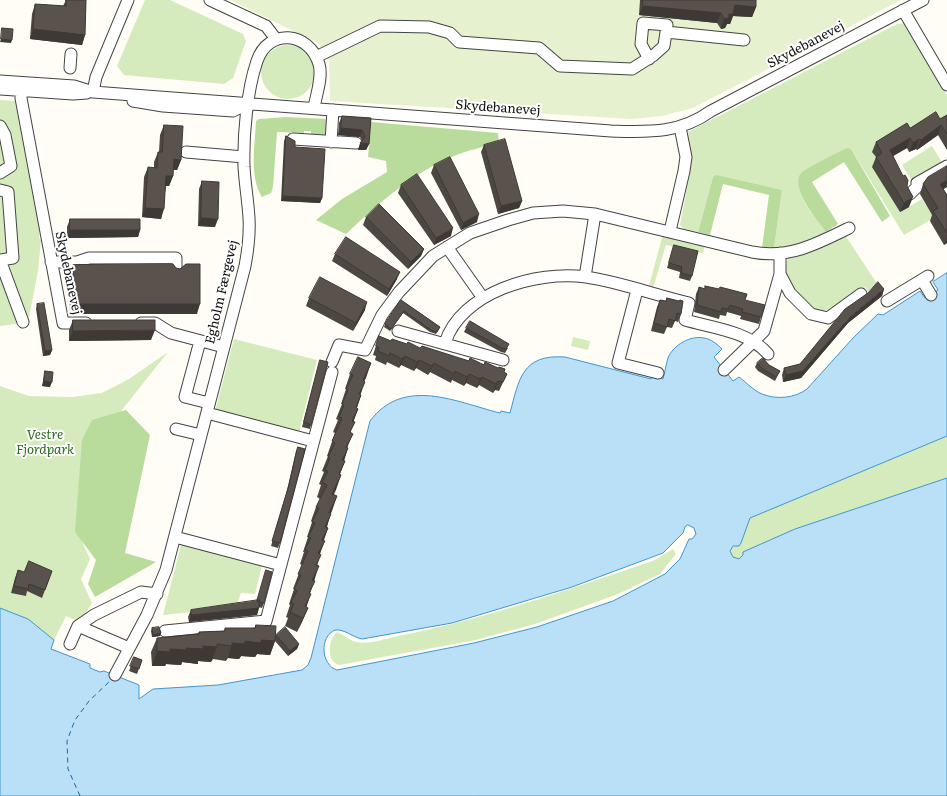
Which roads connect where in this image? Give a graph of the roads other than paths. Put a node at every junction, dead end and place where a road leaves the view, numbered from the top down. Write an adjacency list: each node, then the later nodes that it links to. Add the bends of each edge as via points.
1 (128, 0): 16 (street, via 99,70)
2 (210, 0): 6 (street, via 266,26)
3 (923, 0): 4 (street, Skydebanevej)
4 (903, 10): 13 (street); 21 (street, Skydebanevej, via 711,111 697,121)
5 (666, 32): 7 (street); 10 (street, via 664,46); 10 (street, via 667,25 643,23 641,44)
6 (276, 39): 9 (street, via 290,37 300,41 309,47); 17 (street, via 261,53 257,62)
7 (744, 40)
8 (71, 54): 11 (street)
9 (316, 57): 10 (street, via 380,26 429,27 450,33 459,42 539,48 560,66 632,69); 18 (street, via 320,72)
10 (649, 58)
11 (70, 68)
12 (0, 81): 14 (street, Skydebanevej)
13 (947, 85)
14 (22, 86): 15 (street, Skydebanevej); 16 (street, Skydebanevej, via 74,86); 37 (street, Skydebanevej, via 22,103)
15 (0, 89)
16 (93, 92): 17 (street, Skydebanevej)
17 (248, 104): 18 (street, Skydebanevej); 26 (street, Egholm Færgevej)
18 (314, 108): 19 (street, Skydebanevej)
19 (333, 110): 21 (street, Skydebanevej, via 611,131 653,132); 23 (street)
20 (0, 126): 28 (street, via 6,135 11,166)
21 (680, 127): 33 (street, via 686,157)
22 (293, 139): 23 (street)
23 (331, 142): 24 (street)
24 (356, 143)
25 (186, 152): 26 (street)
26 (244, 157): 53 (street, Egholm Færgevej, via 249,243)
27 (947, 166): 30 (street, via 917,183 918,186)
28 (0, 173)
29 (0, 190): 36 (street, via 8,192 13,258)
30 (910, 194)
31 (595, 214): 33 (street); 34 (street, via 563,211 533,214 473,232); 40 (street)
32 (849, 228): 35 (street, via 811,247)
33 (670, 231): 35 (street, via 759,253)
34 (447, 248): 44 (street); 61 (street, via 433,256 399,292 382,315 365,350 339,344)
35 (780, 253): 39 (street)
36 (0, 260): 46 (street)
37 (51, 262): 38 (street, via 77,262 89,258 176,258); 47 (street, Skydebanevej, via 63,323)
38 (176, 272)
39 (780, 274): 42 (street, via 790,293 811,314 828,318); 51 (street, via 764,331)
40 (586, 277): 41 (street); 44 (street, via 556,276 531,280 506,287)
41 (637, 290): 51 (street, via 689,303 685,320); 57 (street, via 618,363)
42 (861, 294)
43 (931, 295): 45 (street, via 925,278)
44 (483, 298): 52 (street, via 454,324)
45 (887, 301)
46 (23, 322)
47 (93, 323)
48 (132, 323): 50 (street, via 155,323 171,333)
49 (398, 331): 52 (street)
50 (200, 341): 53 (street); 58 (street, via 185,397)
51 (754, 341): 54 (street); 56 (street)
52 (445, 343): 55 (street)
53 (224, 347): 58 (street, Egholm Færgevej)
54 (768, 354)
55 (503, 360)
56 (724, 370)
57 (658, 373)
58 (208, 408): 60 (street, Egholm Færgevej); 61 (street)
59 (176, 429): 60 (street)
60 (201, 435): 62 (street, Egholm Færgevej)
61 (313, 441): 63 (street)
62 (175, 537): 63 (street); 64 (street, Egholm Færgevej)
63 (281, 565): 66 (street, via 266,621)
64 (157, 594): 65 (street, via 141,592); 68 (street, Egholm Færgevej)
65 (78, 626): 67 (street); 68 (street)
66 (165, 631)
67 (70, 644)
68 (129, 648): 69 (street, Egholm Færgevej)
69 (115, 675)

